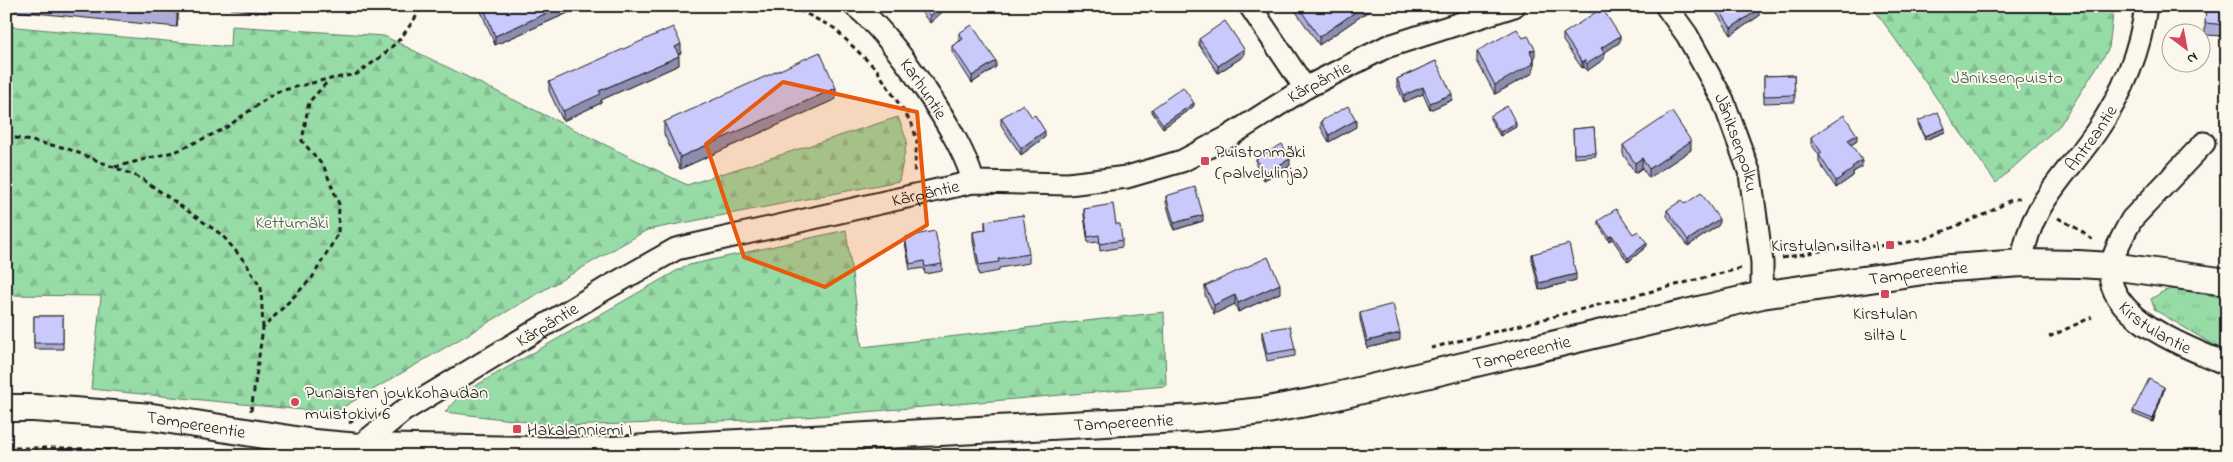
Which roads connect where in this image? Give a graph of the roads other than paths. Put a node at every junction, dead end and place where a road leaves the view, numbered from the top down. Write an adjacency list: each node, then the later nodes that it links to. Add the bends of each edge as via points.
1 (855, 6): 8 (street, Karhuntie, via 868,16 913,71 957,141)
2 (1250, 6): 6 (street)
3 (1514, 6): 6 (street, Kärpäntie, via 1386,47)
4 (1666, 6): 12 (street, Jäniksenpolku, via 1687,35 1723,100 1750,174 1762,262)
5 (2146, 6): 9 (street, Antreantie, via 2135,55 2120,93 2095,133 2039,208 2028,230)
6 (1305, 88): 8 (street, Kärpäntie, via 1228,137 1182,161 1127,177 1068,184)
7 (2204, 143): 10 (street, via 2132,219)
8 (973, 182): 15 (street, Kärpäntie, via 676,249 403,411)
9 (2022, 263): 10 (main road, Tampereentie); 12 (main road, Tampereentie, via 1937,269)
10 (2111, 266): 11 (main road, Tampereentie); 13 (street, Kirstulantie, via 2116,291 2137,318 2167,338)
11 (2227, 282)
12 (1762, 295): 15 (main road, Tampereentie, via 1262,411 1187,418 593,451)
13 (2227, 364)
14 (6, 408): 15 (main road, Tampereentie, via 152,417 314,443)
15 (359, 446)

